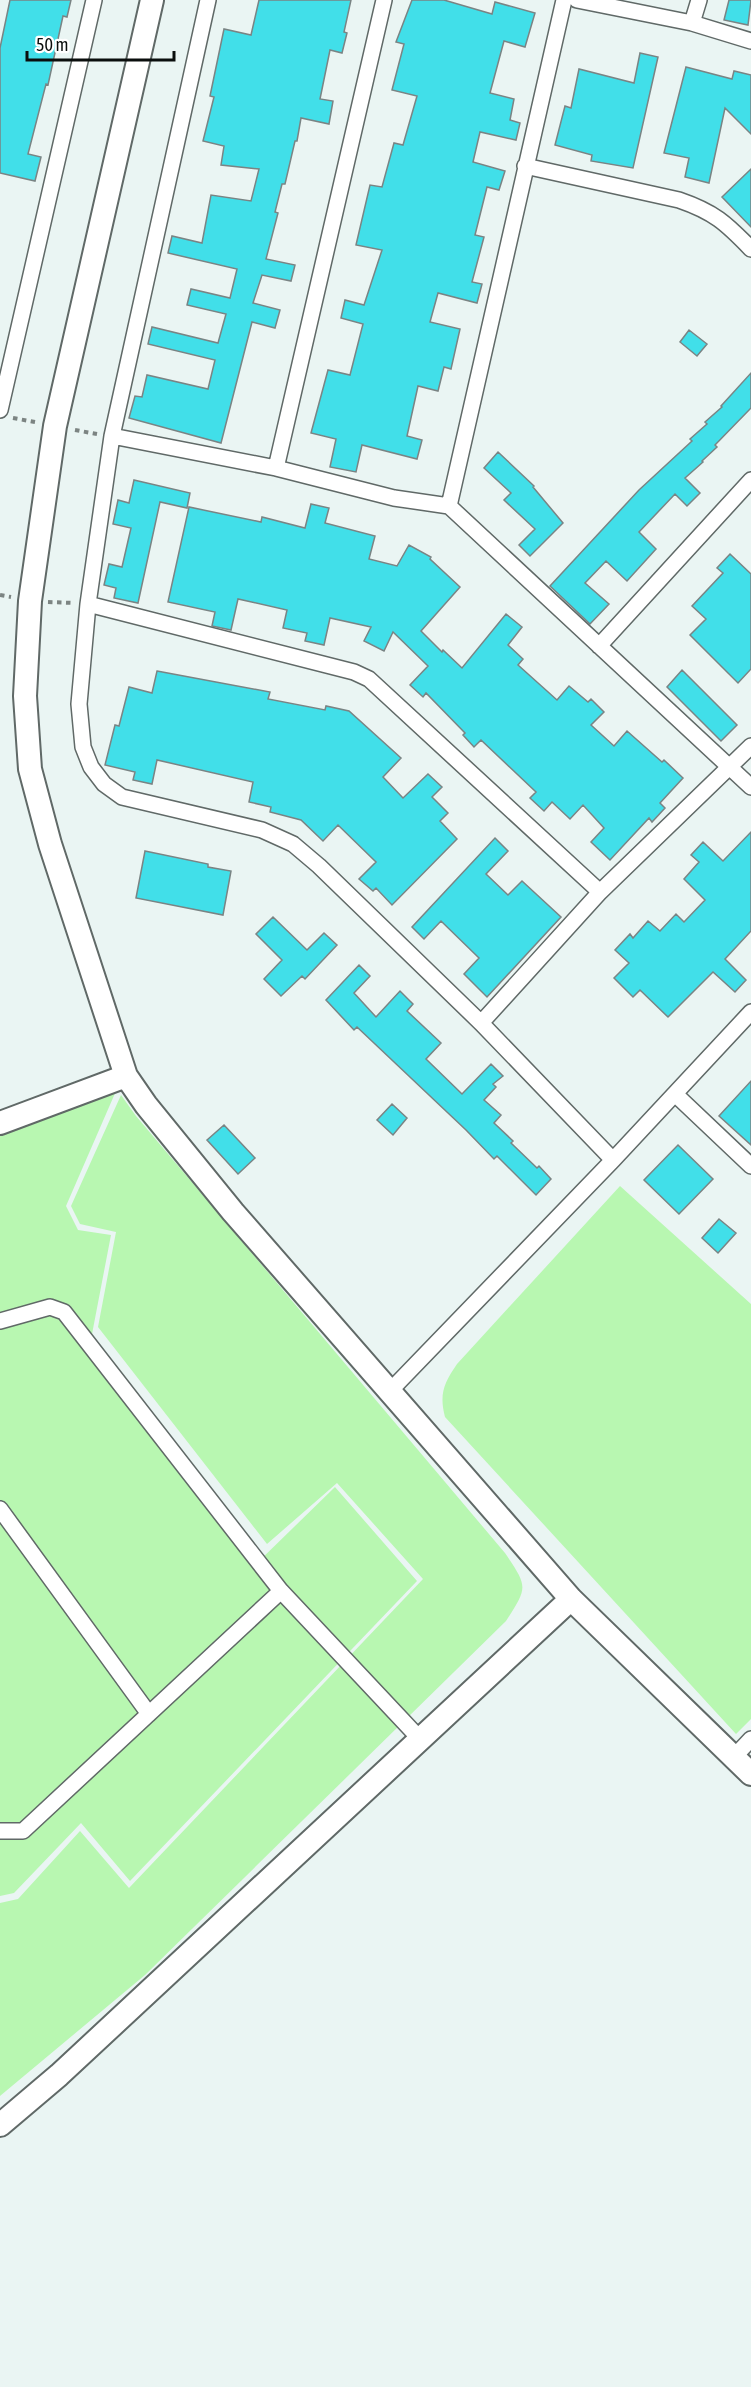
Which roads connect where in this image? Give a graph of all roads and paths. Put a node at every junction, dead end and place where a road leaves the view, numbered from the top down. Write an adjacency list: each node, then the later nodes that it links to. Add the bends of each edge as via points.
1 (94, 0): 12 (street)
2 (153, 0): 25 (street, via 55,426 30,601 25,696 30,770 50,844)
3 (208, 0): 13 (street)
4 (384, 0): 14 (street)
5 (564, 0): 10 (street)
6 (577, 0): 8 (street)
7 (699, 0): 8 (street)
8 (692, 23): 9 (street)
9 (751, 41)
10 (525, 166): 11 (street, via 702,208 723,220); 16 (street)
11 (751, 249)
12 (0, 410)
13 (112, 436): 14 (street); 17 (street)
14 (276, 468): 16 (street, via 393,498)
15 (751, 480): 18 (street)
16 (449, 506): 18 (street)
17 (88, 604): 22 (street, via 369,679); 24 (street, via 80,704 82,736 91,767 104,784 122,797 262,830 293,844)
18 (599, 646): 20 (street)
19 (751, 746): 20 (street)
20 (730, 768): 21 (street); 22 (street)
21 (751, 787)
22 (600, 892): 24 (street)
23 (751, 1012): 26 (street)
24 (481, 1023): 28 (street)
25 (126, 1076): 27 (street); 31 (street, via 233,1212)
26 (675, 1094): 28 (street); 29 (street)
27 (0, 1123)
28 (613, 1160): 31 (street)
29 (751, 1166)
30 (0, 1321): 33 (street, via 50,1307 64,1312)
31 (389, 1392): 34 (street)
32 (0, 1509): 35 (street)
33 (281, 1591): 35 (street); 37 (street)
34 (571, 1599): 37 (street); 38 (street)
35 (148, 1714): 40 (street, via 23,1831)
36 (751, 1738): 38 (street)
37 (420, 1739): 41 (street)
38 (735, 1756): 39 (street)
39 (751, 1774)
40 (0, 1831)
41 (0, 2126)

